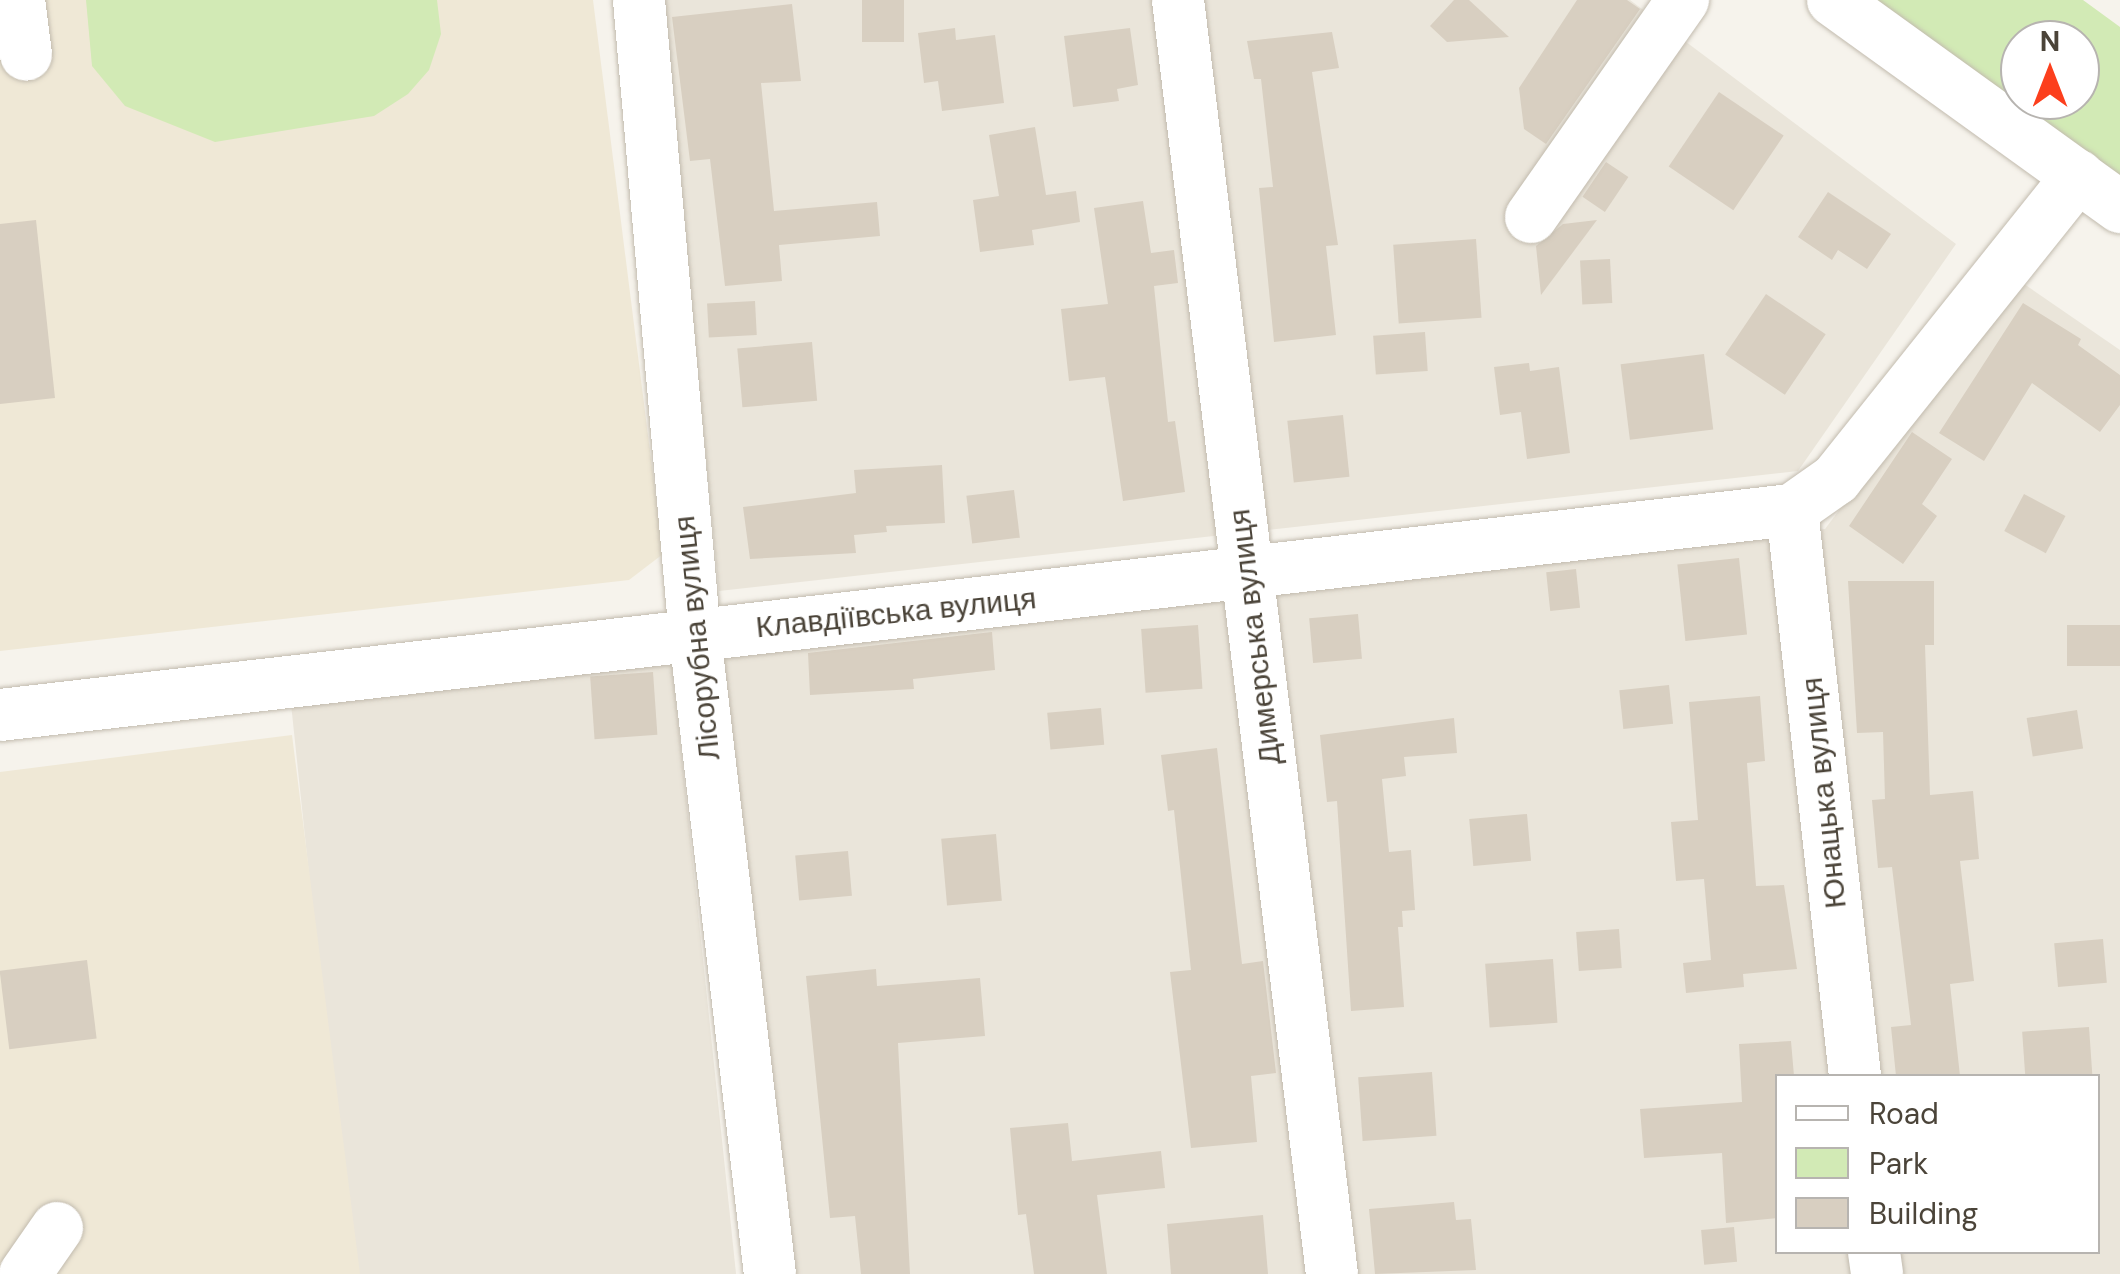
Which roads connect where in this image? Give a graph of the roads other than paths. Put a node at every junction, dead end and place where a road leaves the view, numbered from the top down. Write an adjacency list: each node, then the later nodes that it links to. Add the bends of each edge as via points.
1 (19, 0): 6 (street)
2 (639, 0): 12 (street, Лісорубна вулиця)
3 (1178, 0): 11 (street, Димерська вулиця)
4 (1683, 0): 9 (street)
5 (1834, 0): 7 (street)
6 (26, 54)
7 (2078, 176): 8 (street); 10 (street, via 1836,479)
8 (2120, 207)
9 (1530, 217)
10 (1792, 510): 11 (street, Клавдіївська вулиця); 14 (street, Юнацька вулиця)
11 (1248, 574): 12 (street, Клавдіївська вулиця); 18 (street, Димерська вулиця)
12 (694, 636): 13 (street, Клавдіївська вулиця); 17 (street, Лісорубна вулиця)
13 (0, 714)
14 (1855, 1074)
15 (57, 1228): 16 (street)
16 (25, 1274)
17 (770, 1274)
18 (1332, 1274)

